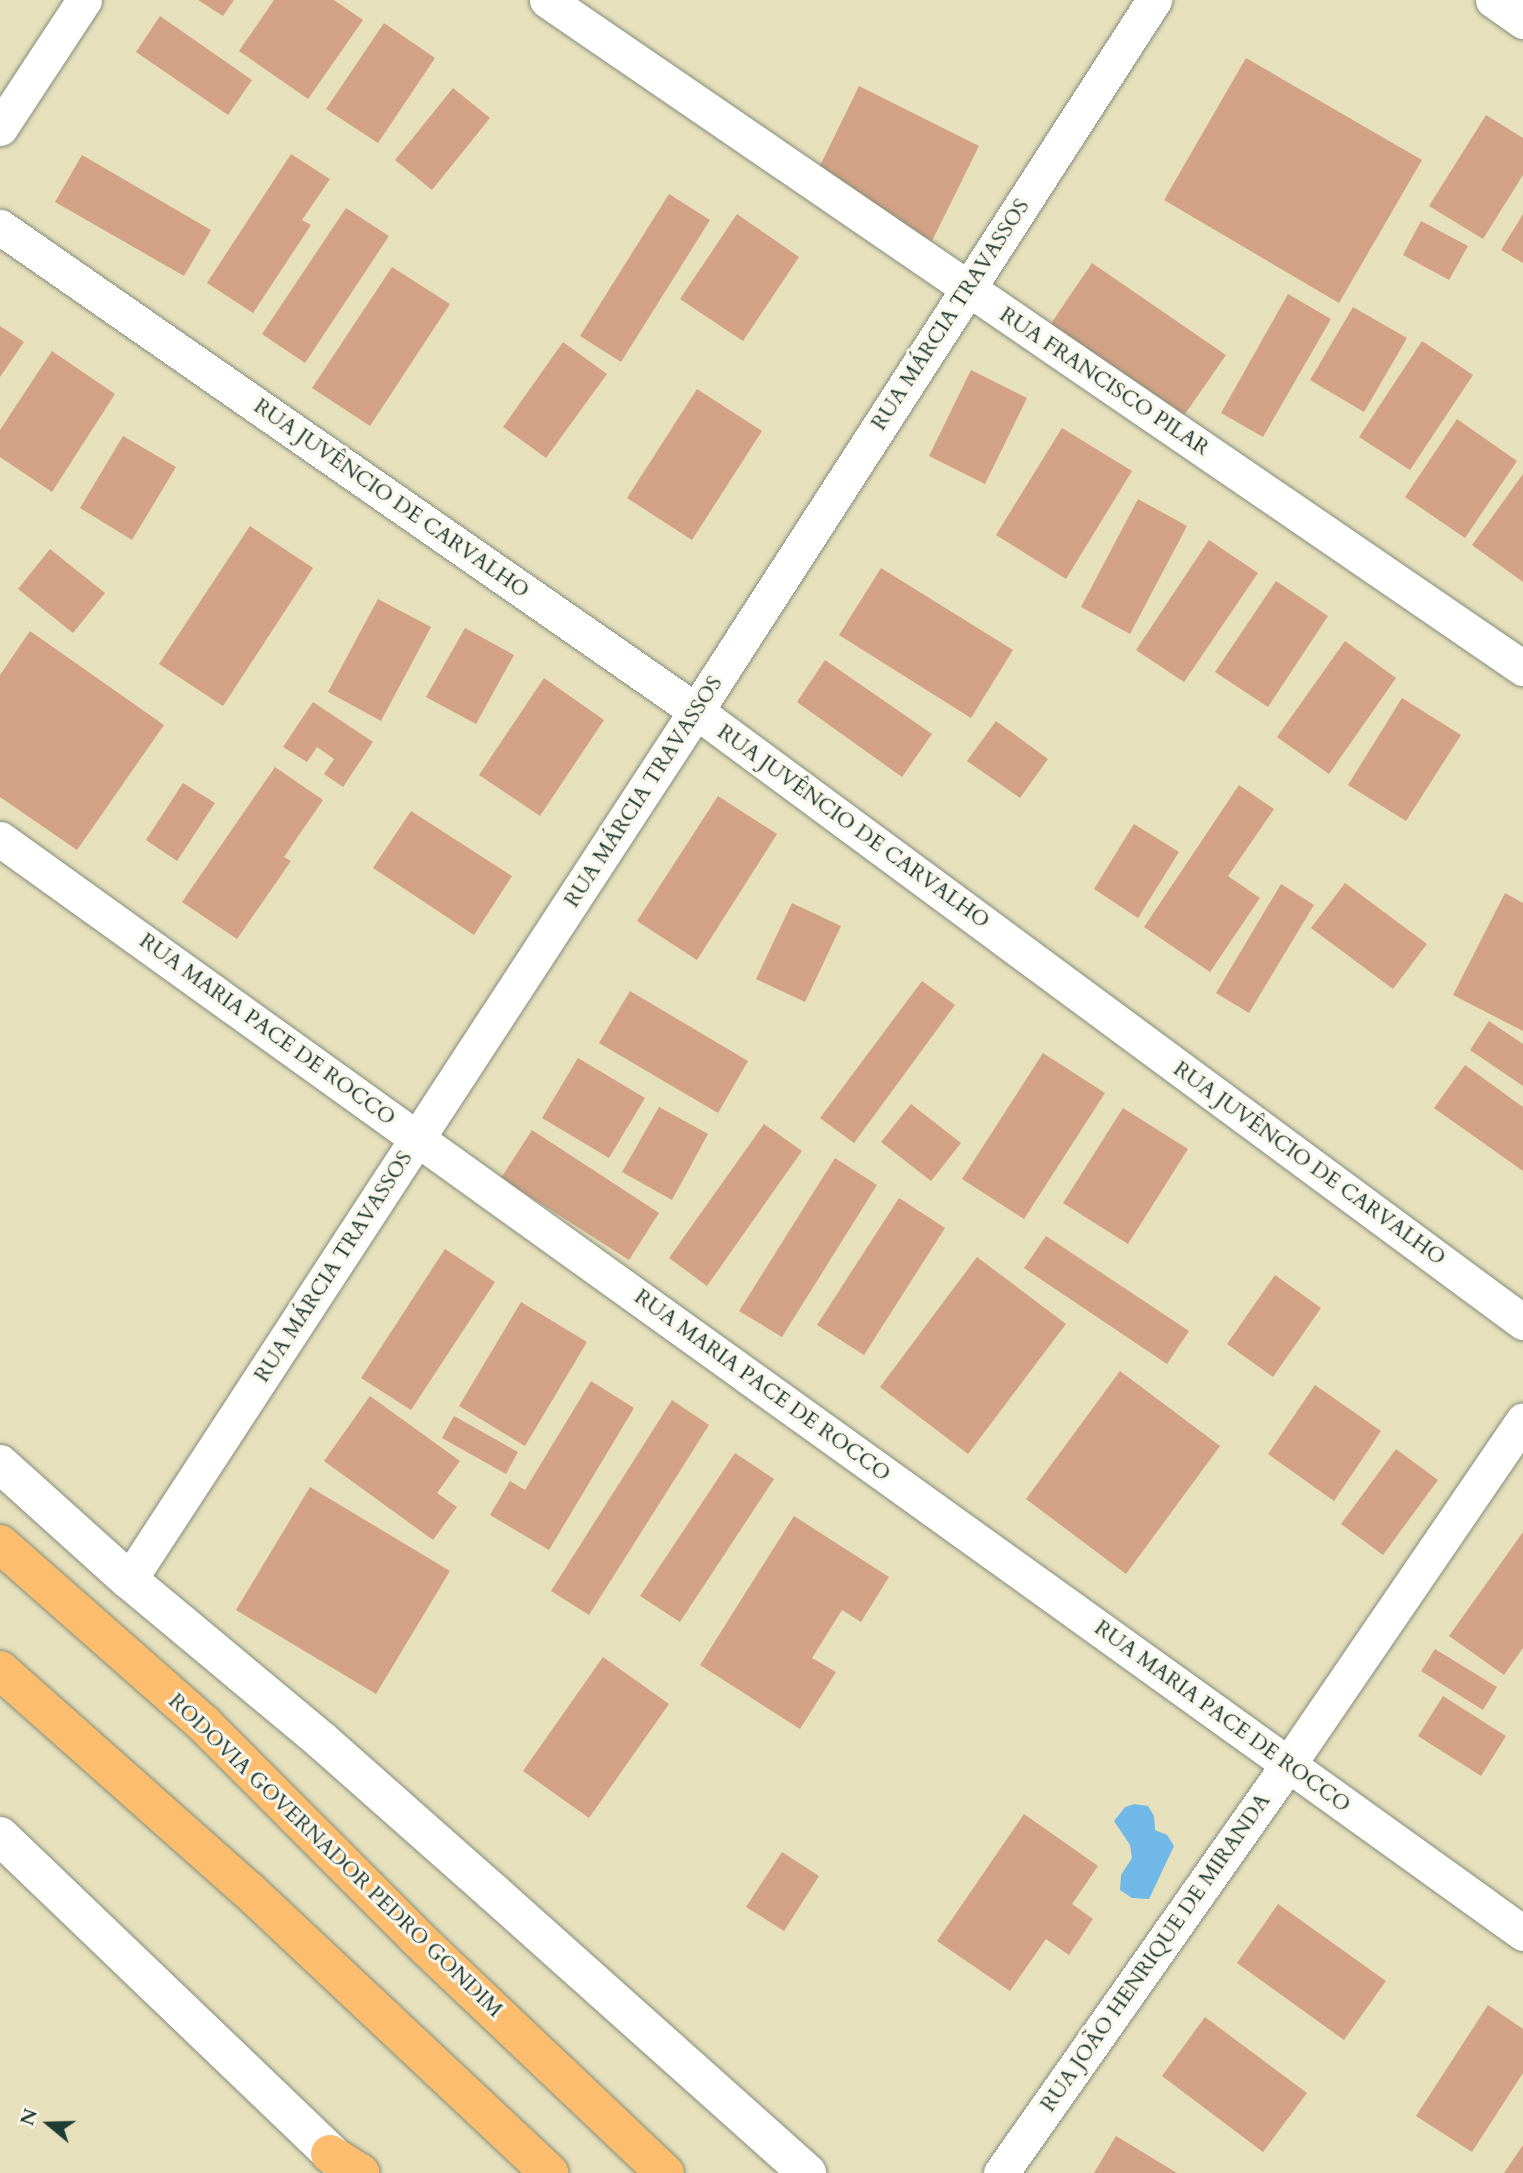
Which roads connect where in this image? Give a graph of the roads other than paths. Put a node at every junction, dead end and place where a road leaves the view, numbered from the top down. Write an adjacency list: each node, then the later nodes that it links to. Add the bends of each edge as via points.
1 (84, 0): 6 (street)
2 (547, 0): 8 (street, RUA FRANCISCO PILAR)
3 (1154, 0): 8 (street, RUA MÁRCIA TRAVASSOS)
4 (1493, 0): 5 (street)
5 (1523, 20)
6 (0, 128)
7 (0, 228): 10 (street, RUA JUVÊNCIO DE CARVALHO)
8 (967, 289): 9 (street, RUA FRANCISCO PILAR); 10 (street, RUA MÁRCIA TRAVASSOS)
9 (1523, 668)
10 (696, 711): 12 (street, RUA MÁRCIA TRAVASSOS); 13 (street, RUA JUVÊNCIO DE CARVALHO)
11 (0, 839): 12 (street, RUA MARIA PACE DE ROCCO)
12 (419, 1138): 17 (street, RUA MÁRCIA TRAVASSOS); 19 (street, RUA MARIA PACE DE ROCCO)
13 (1523, 1322)
14 (1523, 1421): 19 (street, RUA JOÃO HENRIQUE DE MIRANDA)
15 (0, 1464): 17 (street)
16 (0, 1544): 24 (highway, RODOVIA GOVERNADOR PEDRO GONDIM, via 204,1724 417,1938)
17 (129, 1580): 25 (street, via 331,1749)
18 (0, 1670): 23 (highway, via 247,1889)
19 (1288, 1765): 21 (street, RUA MARIA PACE DE ROCCO); 26 (street, RUA JOÃO HENRIQUE DE MIRANDA)
20 (0, 1836): 22 (street)
21 (1523, 1933)
22 (347, 2167)
23 (549, 2173)
24 (665, 2173)
25 (807, 2173)
26 (1001, 2173)

